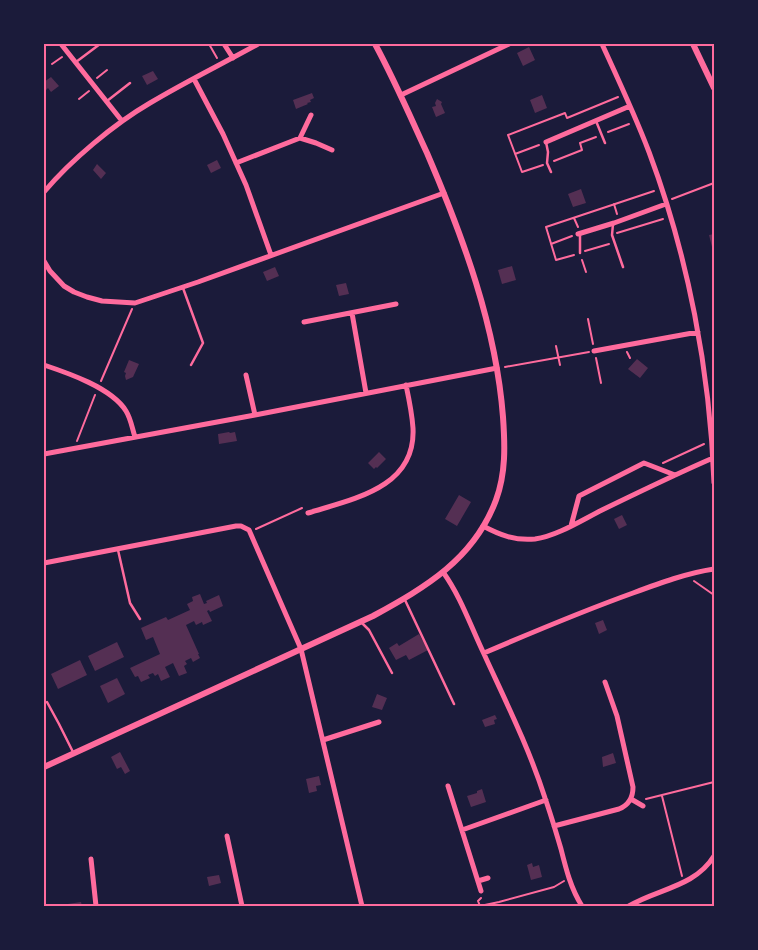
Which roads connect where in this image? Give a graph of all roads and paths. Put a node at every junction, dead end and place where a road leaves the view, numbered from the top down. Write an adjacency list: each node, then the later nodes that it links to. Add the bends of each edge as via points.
1 (61, 44): 10 (street)
2 (100, 44): 12 (lane)
3 (209, 44): 14 (path)
4 (224, 44): 11 (street)
5 (258, 44): 11 (street)
6 (375, 44): 20 (street)
7 (509, 44): 20 (street)
8 (602, 44): 23 (street)
9 (693, 44): 19 (street)
10 (68, 52): 12 (street); 13 (path)
11 (233, 58): 14 (street)
12 (76, 62): 18 (street)
13 (52, 64)
14 (220, 65): 16 (street)
15 (107, 70): 18 (path)
16 (194, 79): 25 (street); 32 (street)
17 (130, 83): 22 (lane)
18 (93, 84): 21 (path); 22 (street)
19 (714, 88)
20 (401, 95): 36 (street)
21 (79, 99)
22 (106, 101): 25 (street)
23 (630, 106): 26 (street); 37 (street)
24 (311, 115): 27 (street)
25 (122, 121): 35 (street, via 94,143)
26 (596, 121): 28 (street); 29 (lane)
27 (300, 138): 30 (street); 32 (street)
28 (546, 142): 31 (path); 33 (lane)
29 (605, 143)
30 (332, 150)
31 (515, 154)
32 (236, 163): 45 (street)
33 (551, 172)
34 (714, 184): 37 (path)
35 (44, 192)
36 (444, 192): 45 (street); 61 (street, via 477,286)
37 (666, 203): 38 (street); 40 (street)
38 (670, 217): 42 (path); 54 (street)
39 (574, 218): 41 (path)
40 (614, 223): 41 (street); 42 (lane)
41 (579, 234): 43 (path); 44 (lane)
42 (612, 235): 47 (lane)
43 (551, 244)
44 (580, 253): 48 (path)
45 (271, 255): 49 (street)
46 (44, 261): 50 (street, via 50,272 74,292 102,301)
47 (623, 267)
48 (586, 272)
49 (183, 288): 50 (street); 59 (lane, via 203,343)
50 (134, 303): 64 (path)
51 (396, 304): 52 (street)
52 (352, 313): 53 (street); 65 (street)
53 (304, 322)
54 (698, 332): 56 (street); 68 (street)
55 (556, 346): 57 (path)
56 (594, 351): 57 (path)
57 (559, 357): 60 (path); 61 (path)
58 (44, 364): 64 (street)
59 (192, 365)
60 (560, 365)
61 (497, 368): 63 (street); 76 (street, via 502,397 504,468 496,500)
62 (246, 375): 66 (street)
63 (406, 385): 65 (street); 75 (street, via 413,428 412,446 401,469 392,479 364,496)
64 (98, 387): 67 (street, via 124,408); 69 (path)
65 (366, 393): 66 (street)
66 (255, 416): 67 (street)
67 (135, 437): 69 (street)
68 (712, 440): 71 (street); 72 (path)
69 (74, 449): 70 (street)
70 (44, 454)
71 (713, 458): 73 (street); 74 (street)
72 (654, 467): 73 (street); 77 (street, via 644,463 579,496)
73 (675, 475): 77 (street)
74 (714, 483)
75 (308, 513): 78 (path, via 307,508 301,508 256,529 258,532)
76 (484, 526): 77 (street, via 496,533 523,539 541,537); 82 (street, via 458,559)
77 (571, 526)
78 (252, 534): 79 (street, via 246,528 236,526); 88 (street)
79 (118, 548): 80 (street); 86 (lane, via 130,603)
80 (44, 563)
81 (714, 569): 83 (street)
82 (443, 572): 85 (street); 89 (street)
83 (686, 575): 84 (path); 89 (street, via 592,608)
84 (714, 595)
85 (405, 598): 87 (street); 93 (lane)
86 (140, 619)
87 (361, 621): 88 (street); 90 (lane)
88 (302, 649): 95 (street); 96 (street)
89 (484, 653): 102 (street)
90 (392, 673)
91 (604, 682): 101 (street, via 617,716 633,787)
92 (47, 702): 96 (lane)
93 (454, 704)
94 (379, 722): 95 (street)
95 (323, 740): 117 (street)
96 (73, 752): 97 (street)
97 (44, 767)
98 (714, 782): 100 (path)
99 (448, 786): 106 (street)
100 (662, 796): 103 (path); 113 (path)
101 (631, 799): 103 (street); 105 (street, via 619,809)
102 (546, 800): 105 (street); 106 (street)
103 (637, 802): 104 (street)
104 (643, 806)
105 (554, 826): 111 (street)
106 (462, 830): 112 (street)
107 (227, 836): 116 (street)
108 (714, 856): 113 (street, via 704,869)
109 (91, 859): 115 (street)
110 (488, 878): 112 (street)
111 (569, 878): 118 (path, via 554,887); 119 (street)
112 (478, 881): 114 (street)
113 (684, 883): 120 (street)
114 (481, 892)
115 (96, 906)
116 (242, 906)
117 (362, 906)
118 (480, 906)
119 (582, 906)
120 (629, 906)

